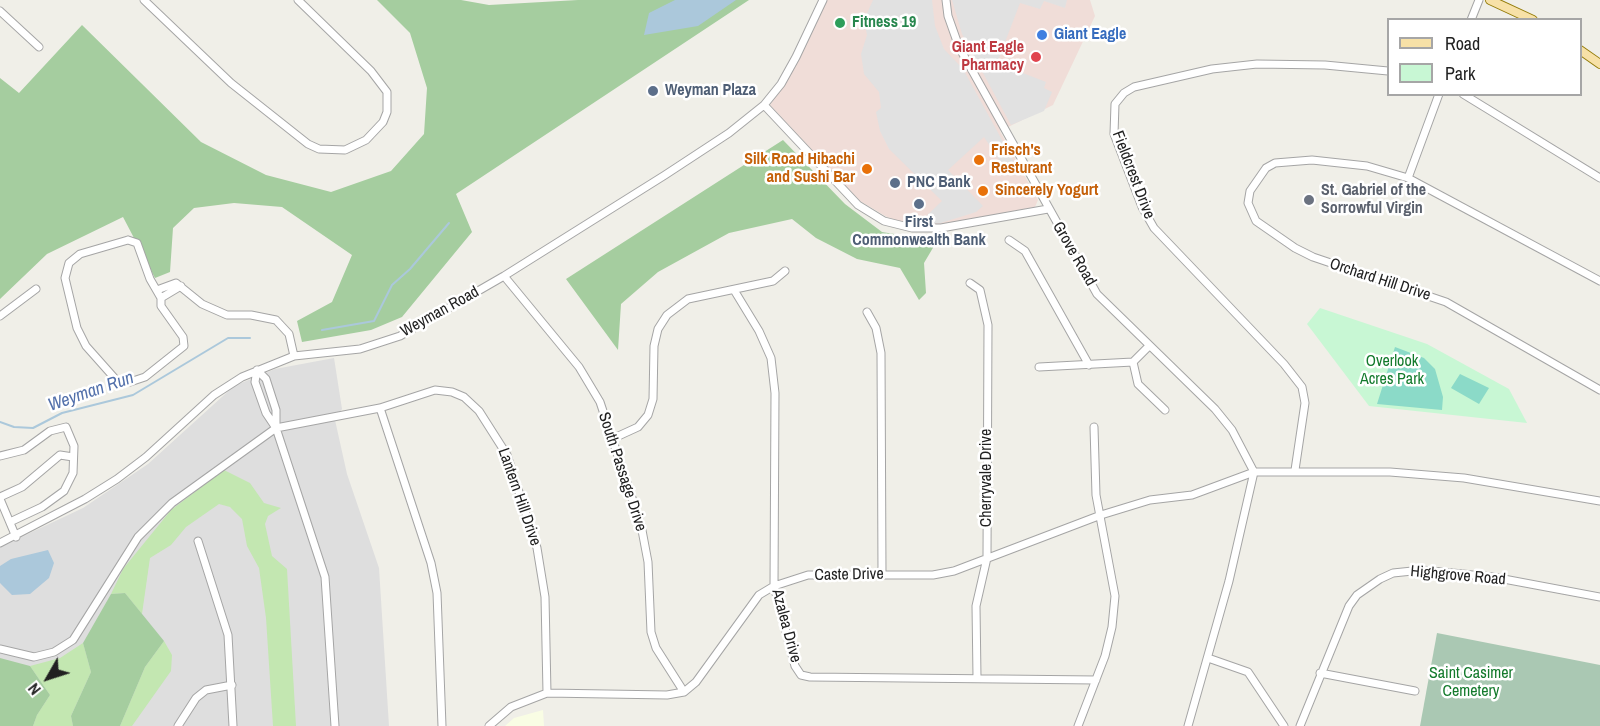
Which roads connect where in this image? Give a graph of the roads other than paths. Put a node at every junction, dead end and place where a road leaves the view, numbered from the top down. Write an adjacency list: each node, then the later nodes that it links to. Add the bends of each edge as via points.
1 (298, 0): 6 (street, via 371,71 387,92 387,112 375,132 345,150 319,149 308,144 231,83)
2 (823, 0): 16 (street, Weyman Road, via 781,84)
3 (946, 0): 19 (street, Grove Road, via 959,47)
4 (1479, 0): 8 (street)
5 (1490, 0): 9 (main road)
6 (148, 1)
7 (0, 11): 10 (street)
8 (1472, 18)
9 (1529, 18)
10 (39, 47)
11 (1582, 51): 12 (main road)
12 (1600, 64)
13 (1387, 71): 46 (street, Fieldcrest Drive, via 1257,64 1212,69 1134,87 1115,104 1114,134 1154,228 1284,363 1302,387 1305,403)
14 (1438, 96): 17 (street)
15 (1466, 96): 18 (street)
16 (764, 105): 19 (street, via 858,206 884,221 912,228 941,228); 22 (street, Weyman Road, via 684,163)
17 (1408, 177): 23 (street, Orchard Hill Drive); 38 (street, Orchard Hill Drive, via 1367,166 1312,159 1275,163 1266,168 1250,191 1248,203 1256,221 1313,257 1446,302)
18 (1600, 178)
19 (1048, 209): 32 (street, Grove Road, via 1097,294)
20 (1009, 240): 35 (street, via 1026,251)
21 (785, 271): 28 (street, via 773,281)
22 (504, 276): 33 (street, Weyman Road, via 400,336 360,349); 43 (street, South Passage Drive, via 579,366 600,402)
23 (1600, 281)
24 (970, 284): 55 (street, Cherryvale Drive, via 980,290 988,325)
25 (181, 286): 27 (street, via 176,282); 29 (street); 33 (street, via 202,303 227,315 276,320 289,334)
26 (36, 289): 31 (street)
27 (157, 290): 29 (street); 29 (street, via 137,243 128,240 80,254 69,263 64,278 77,328 86,346 118,382 145,377 184,346 183,337 161,306)
28 (734, 290): 43 (street, via 688,299 667,315 654,346 653,399 648,415 638,427); 57 (street, Azalea Drive, via 771,358 775,393)
29 (161, 298)
30 (867, 312): 56 (street, via 876,328 881,353)
31 (0, 316)
32 (1149, 346): 34 (street); 47 (street, Grove Road, via 1215,409)
33 (294, 356): 37 (street, Weyman Road)
34 (1133, 362): 35 (street); 40 (street, via 1138,384)
35 (1089, 365): 36 (street)
36 (1039, 367)
37 (257, 370): 41 (street, via 255,382); 41 (street, via 266,379 276,410); 52 (street, Weyman Road, via 214,395 117,479)
38 (1600, 390)
39 (380, 408): 41 (street, Lantern Hill Drive); 67 (street, Lantern Hill Drive, via 435,390 452,392 479,411 498,437 537,548 545,597); 72 (street, via 431,563 437,593)
40 (1165, 410)
41 (276, 428): 59 (street, Lantern Hill Drive, via 172,503 138,537 72,640 54,652 34,657); 71 (street, via 325,577)
42 (1094, 428): 50 (street, via 1095,479)
43 (614, 438): 66 (street, South Passage Drive, via 641,525 648,562 651,632)
44 (0, 456): 45 (street, via 24,450 50,431 66,427 74,446)
45 (73, 457): 48 (street, via 60,455 22,487); 51 (street, via 73,473 64,491)
46 (1295, 470): 47 (street, Caste Drive); 49 (street, Caste Drive, via 1464,478)
47 (1256, 472): 50 (street, Caste Drive, via 1192,495 1150,500); 60 (street)
48 (0, 498): 51 (street)
49 (1600, 501)
50 (1101, 515): 55 (street, Caste Drive); 63 (street, via 1115,597 1112,627)
51 (10, 522): 52 (street)
52 (16, 537): 54 (street, Weyman Road)
53 (198, 541): 64 (street, via 228,635)
54 (0, 543)
55 (987, 558): 56 (street, Caste Drive, via 954,572); 62 (street, Cherryvale Drive, via 976,606)
56 (882, 574): 57 (street, Caste Drive, via 807,575)
57 (774, 586): 62 (street, Azalea Drive, via 795,666 801,675); 66 (street, Caste Drive, via 759,595 696,682)
58 (1600, 597): 61 (street, Highgrove Road, via 1493,578 1422,570 1393,573 1367,587 1349,606)
59 (0, 649)
60 (1208, 658): 74 (street); 75 (street, via 1248,672)
61 (1320, 673): 65 (street); 76 (street, Highgrove Road)
62 (977, 677): 63 (street, Azalea Drive)
63 (1096, 680): 68 (street)
64 (232, 685): 69 (street, via 206,690 188,706); 70 (street)
65 (1415, 691)
66 (684, 692): 67 (street)
67 (547, 693): 73 (street, via 511,707)
68 (1078, 725)
69 (178, 726)
70 (233, 726)
71 (335, 726)
72 (442, 726)
73 (489, 726)
74 (1188, 726)
75 (1284, 726)
76 (1300, 726)

